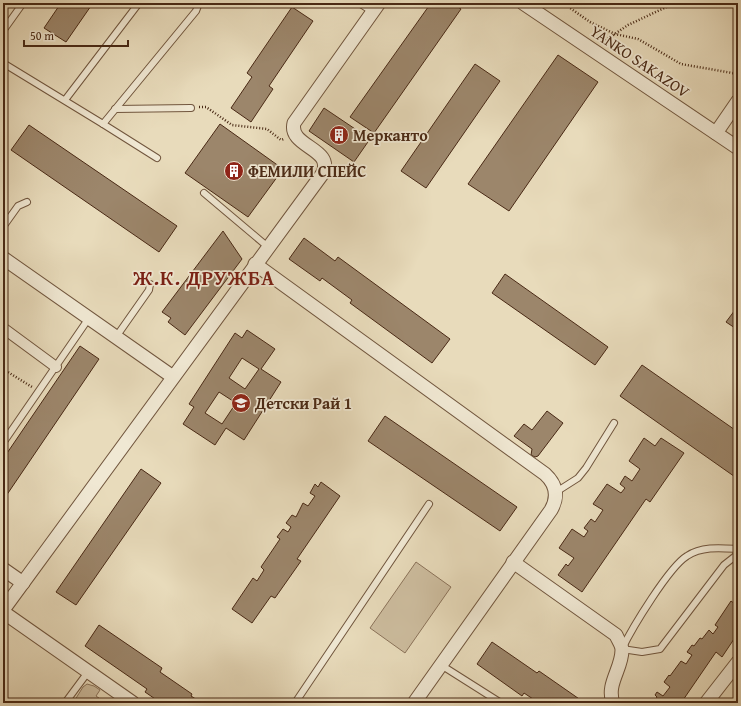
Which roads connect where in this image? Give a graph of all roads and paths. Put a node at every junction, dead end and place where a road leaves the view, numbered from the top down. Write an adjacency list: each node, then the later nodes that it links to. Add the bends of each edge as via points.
1 (23, 3): 9 (lane)
2 (139, 3): 14 (lane)
3 (199, 3): 17 (lane, via 196,11)
4 (360, 3): 8 (lane)
5 (523, 3): 11 (street, YANKO SAKAZOV)
6 (563, 3): 10 (path, via 590,22)
7 (675, 3): 10 (path, via 628,25)
8 (376, 8): 19 (street, via 297,119)
9 (3, 31)
10 (615, 34): 11 (path); 13 (path, via 638,39 681,64)
11 (592, 49): 20 (street, YANKO SAKAZOV)
12 (3, 63): 14 (lane)
13 (738, 74)
14 (65, 100): 18 (lane)
15 (738, 101): 20 (street)
16 (191, 108): 17 (lane); 19 (path, via 206,107 232,125 267,129 281,140)
17 (114, 109): 18 (lane)
18 (103, 124): 22 (lane)
19 (294, 131): 26 (street, via 297,138 322,157 324,169)
20 (716, 133): 21 (street, YANKO SAKAZOV)
21 (738, 148)
22 (157, 158)
23 (204, 193): 26 (lane)
24 (27, 202): 25 (lane, via 18,206)
25 (3, 227)
26 (268, 247): 28 (street)
27 (3, 258): 30 (street)
28 (255, 264): 35 (street); 39 (street, via 545,474)
29 (150, 284): 32 (lane, via 149,290)
30 (89, 318): 32 (street); 33 (lane)
31 (3, 328): 33 (street)
32 (116, 337): 35 (street)
33 (56, 367): 36 (lane)
34 (3, 369): 36 (path)
35 (173, 377): 45 (street)
36 (39, 392): 38 (lane)
37 (614, 423): 39 (lane, via 578,478)
38 (3, 443)
39 (556, 492): 43 (street, via 554,504)
40 (429, 504): 53 (lane)
41 (738, 549): 47 (lane, via 700,550 687,555 676,564 630,632)
42 (738, 554): 47 (lane, via 724,565 660,649 642,652)
43 (512, 562): 47 (street, via 606,627 616,635); 49 (street)
44 (3, 569): 45 (street)
45 (23, 583): 46 (street)
46 (4, 606): 50 (street)
47 (622, 649): 56 (street, via 610,696)
48 (738, 662): 57 (street)
49 (441, 665): 54 (street); 55 (lane)
50 (88, 672): 51 (lane); 52 (street)
51 (65, 703)
52 (133, 703)
53 (295, 703)
54 (414, 703)
55 (501, 703)
56 (613, 703)
57 (706, 703)

